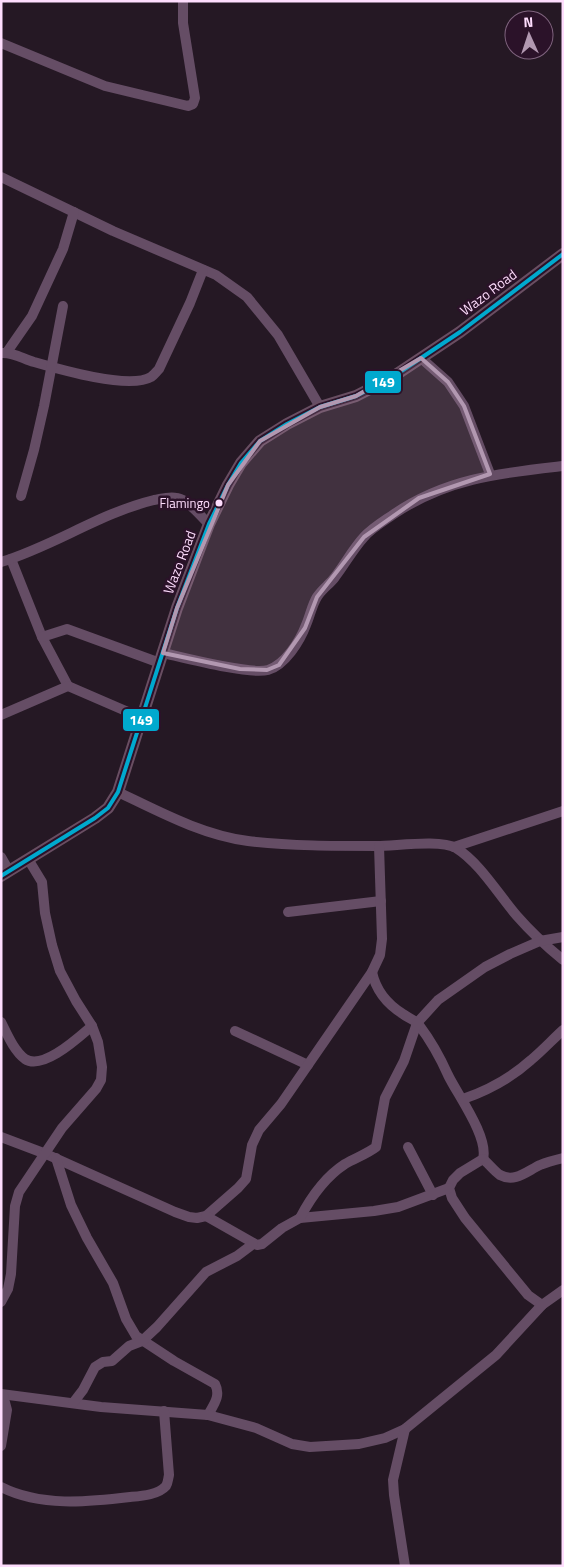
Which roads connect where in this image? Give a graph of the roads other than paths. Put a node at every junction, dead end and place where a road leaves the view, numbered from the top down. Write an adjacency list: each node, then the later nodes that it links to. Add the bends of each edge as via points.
1 (183, 1): 2 (street, via 195,98 188,106 105,86)
2 (1, 43)
3 (1, 177): 4 (street)
4 (74, 212): 6 (street); 8 (street, via 63,249 32,316)
5 (563, 254): 9 (main road, Wazo Road)
6 (203, 270): 10 (street, via 158,369 151,377 130,380 89,377); 11 (street, via 216,275 247,297 278,335)
7 (63, 306): 10 (street)
8 (4, 352): 10 (street)
9 (421, 358): 11 (main road, Wazo Road, via 356,396); 13 (street, via 448,382 464,406)
10 (53, 367): 14 (street)
11 (320, 407): 15 (main road, Wazo Road, via 260,441 237,470)
12 (563, 466): 13 (street)
13 (490, 474): 18 (street, via 419,498 364,537 334,580 317,597 305,628 279,665 267,670 240,669)
14 (21, 496)
15 (209, 524): 16 (street, via 184,501 169,497 132,506); 18 (main road, Wazo Road)
16 (6, 560): 17 (street)
17 (42, 637): 18 (street, via 67,629); 19 (street)
18 (162, 658): 21 (main road, Wazo Road)
19 (68, 686): 20 (street); 21 (street)
20 (1, 715)
21 (142, 718): 22 (main road, Wazo Road)
22 (118, 792): 24 (street, via 220,836 276,844); 27 (main road, Wazo Road, via 108,808 95,818)
23 (563, 811): 25 (street)
24 (379, 846): 25 (street, via 427,844); 29 (street)
25 (454, 847): 32 (street, via 471,860)
26 (1, 857): 28 (street)
27 (28, 859): 28 (main road, Wazo Road); 37 (street, via 42,882 45,913 60,971)
28 (5, 874)
29 (381, 901): 30 (street); 34 (street, via 380,955)
30 (288, 912)
31 (563, 937): 32 (street)
32 (540, 941): 33 (street); 36 (street, via 485,967 438,1000)
33 (563, 960)
34 (372, 972): 36 (street, via 374,983 386,1001); 40 (street)
35 (1, 1022): 37 (street, via 19,1054 34,1061 53,1056)
36 (417, 1023): 41 (street, via 442,1058 448,1076); 50 (street, via 404,1061 385,1098 376,1147 331,1175 312,1195)
37 (92, 1026): 44 (street, via 101,1053 101,1080 62,1128)
38 (563, 1030): 41 (street, via 508,1079)
39 (235, 1031): 40 (street)
40 (308, 1064): 49 (street, via 259,1130 252,1145 246,1179)
41 (463, 1099): 45 (street, via 484,1149)
42 (1, 1137): 44 (street)
43 (408, 1147): 48 (street)
44 (51, 1156): 49 (street, via 175,1212 189,1217); 53 (street, via 16,1199 11,1274); 55 (street, via 71,1205 113,1283 126,1319)
45 (483, 1158): 46 (street, via 499,1174 513,1178); 47 (street, via 452,1180)
46 (563, 1158)
47 (449, 1188): 48 (street); 54 (street, via 465,1218 528,1295)
48 (433, 1194): 50 (street, via 398,1207)
49 (206, 1216): 51 (street)
50 (300, 1218): 51 (street, via 262,1244)
51 (253, 1244): 55 (street, via 206,1272 157,1327)
52 (563, 1290): 54 (street)
53 (1, 1302)
54 (542, 1305): 62 (street, via 496,1354)
55 (139, 1339): 58 (street, via 112,1361 94,1367); 61 (street, via 215,1384 218,1398)
56 (2, 1395): 57 (street); 59 (street)
57 (20, 1397): 58 (street); 59 (street)
58 (73, 1403): 60 (street)
59 (7, 1410): 63 (street)
60 (164, 1411): 61 (street); 64 (street, via 169,1475 162,1490 149,1495 94,1501 52,1500 17,1494)
61 (208, 1415): 62 (street, via 256,1428 292,1444 310,1447 359,1444)
62 (405, 1429): 65 (street, via 393,1480)
63 (1, 1446)
64 (1, 1487)
65 (405, 1566)

